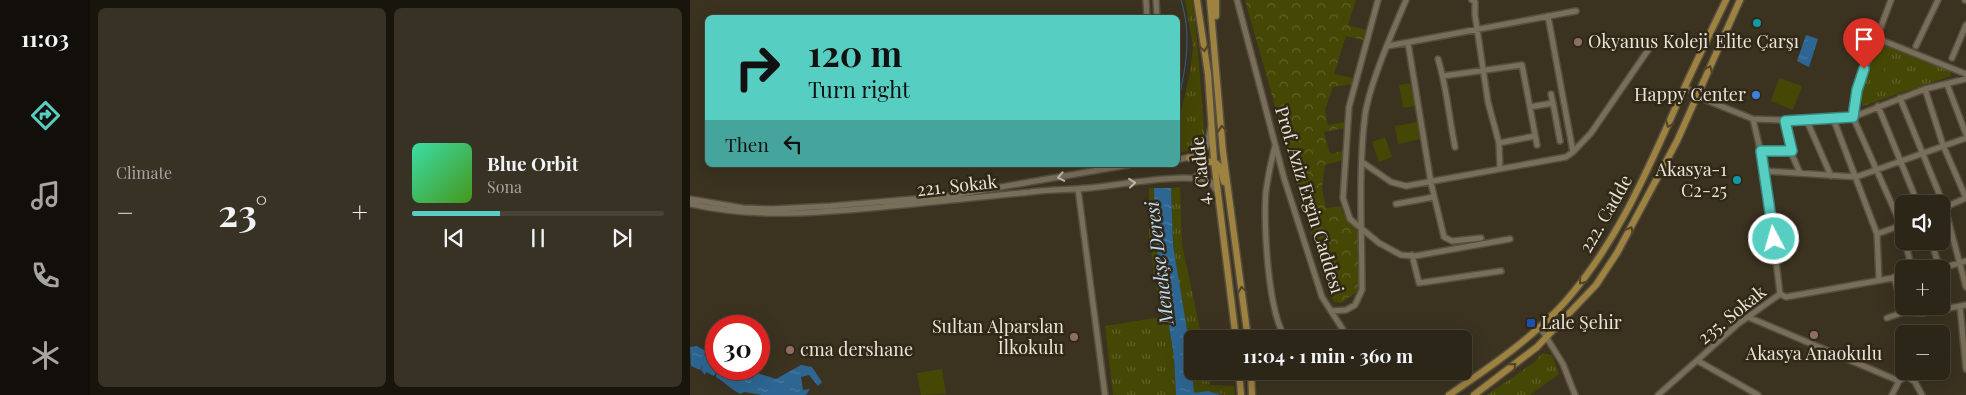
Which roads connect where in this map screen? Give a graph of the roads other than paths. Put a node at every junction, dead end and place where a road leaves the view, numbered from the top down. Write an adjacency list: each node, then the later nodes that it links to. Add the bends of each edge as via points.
1 (1146, 0): 15 (street)
2 (1156, 0): 16 (street)
3 (1197, 0): 46 (main road, 4. Cadde, one-way to 46, via 1208,74)
4 (1210, 0): 22 (main road, 4. Cadde)
5 (1216, 0): 22 (main road)
6 (1237, 0): 52 (street, Prof. Aziz Ergin Caddesi)
7 (1378, 0): 89 (street, via 1350,107 1345,163 1343,198 1346,212)
8 (1406, 0): 24 (street, Prof. Aziz Ergin Caddesi)
9 (1726, 0): 33 (main road, 222. Cadde)
10 (1740, 0): 36 (main road, 222. Cadde, one-way to 10)
11 (1891, 0): 20 (street)
12 (1938, 0): 25 (street)
13 (1476, 1): 19 (street)
14 (1576, 11): 17 (street)
15 (1147, 15)
16 (1157, 15)
17 (1548, 16): 19 (street); 58 (street)
18 (1966, 25): 26 (street)
19 (1477, 31): 23 (street); 28 (street)
20 (1876, 38): 29 (street); 41 (street, via 1857,90)
21 (1655, 40): 58 (street, via 1591,132)
22 (1215, 42): 82 (main road, 4. Cadde, one-way to 22)
23 (1408, 43): 24 (street); 74 (street)
24 (1388, 46): 64 (street, Prof. Aziz Ergin Caddesi, via 1365,113)
25 (1916, 46)
26 (1952, 58)
27 (1438, 59): 30 (street)
28 (1482, 70): 30 (street); 40 (street, via 1522,65); 51 (street)
29 (1966, 74)
30 (1443, 76): 55 (street)
31 (1966, 79): 32 (street)
32 (1947, 84): 34 (street); 47 (street)
33 (1685, 86): 36 (street); 108 (main road, 222. Cadde, one-way to 108, via 1651,165 1609,243 1564,303)
34 (1925, 89): 37 (street); 54 (street)
35 (1551, 94): 38 (street)
36 (1696, 96): 43 (street); 113 (main road, 222. Cadde, one-way to 36, via 1596,285 1617,253)
37 (1900, 98): 39 (street); 59 (street)
38 (1553, 103): 40 (street); 50 (street)
39 (1878, 106): 41 (street); 63 (street)
40 (1530, 107): 48 (street)
41 (1853, 117): 42 (street); 69 (street)
42 (1833, 118): 45 (street); 72 (street)
43 (1753, 119): 44 (street); 56 (street, 235. Sokak)
44 (1785, 121): 45 (street); 57 (street)
45 (1807, 121): 71 (street)
46 (1211, 125): 60 (street, via 1204,152); 62 (main road, 4. Cadde)
47 (1966, 134)
48 (1535, 136): 51 (street); 53 (street)
49 (1966, 138): 54 (street)
50 (1560, 141)
51 (1499, 143): 67 (street)
52 (1275, 145): 104 (street, Prof. Aziz Ergin Caddesi, via 1322,297); 111 (street, via 1266,193 1267,254)
53 (1537, 145)
54 (1943, 145): 59 (street); 80 (street)
55 (1455, 147)
56 (1761, 151): 57 (street); 68 (street, 235. Sokak)
57 (1792, 151): 70 (street)
58 (1573, 152): 67 (street, via 1566,157)
59 (1922, 152): 63 (street); 77 (street)
60 (1193, 159): 61 (street); 62 (main road); 73 (street, via 1201,163 1202,170)
61 (1180, 160)
62 (1214, 161): 78 (main road, 4. Cadde); 82 (main road, via 1220,167)
63 (1900, 161): 69 (street); 76 (street)
64 (1362, 162): 74 (street, via 1391,182 1406,186); 89 (street, Prof. Aziz Ergin Caddesi)
65 (1111, 167): 66 (street)
66 (1103, 168): 81 (street, one-way to 81, via 949,196 831,206 743,208)
67 (1500, 169): 74 (street)
68 (1765, 171): 70 (street); 101 (street, 235. Sokak)
69 (1875, 171): 72 (street); 86 (street)
70 (1800, 173): 71 (street)
71 (1831, 176): 72 (street)
72 (1856, 177): 90 (street)
73 (1193, 179): 75 (street, 221. Sokak, one-way to 73); 78 (street, 221. Sokak, via 1211,182)
74 (1431, 183): 79 (street)
75 (1078, 189): 83 (street, 221. Sokak, via 794,214 752,213); 119 (street)
76 (1914, 195)
77 (1938, 195)
78 (1218, 196): 109 (main road, 4. Cadde)
79 (1434, 197): 84 (street); 91 (street, via 1445,239)
80 (1966, 198): 85 (street)
81 (690, 199)
82 (1229, 200): 110 (main road, 4. Cadde, one-way to 82)
83 (690, 204)
84 (1396, 204)
85 (1950, 206)
86 (1895, 211)
87 (1895, 227): 90 (street)
88 (1950, 228): 94 (street)
89 (1362, 229): 93 (street, via 1400,255); 104 (street, Prof. Aziz Ergin Caddesi, via 1362,290 1355,305)
90 (1876, 234): 98 (street)
91 (1481, 238)
92 (1510, 239): 93 (street)
93 (1412, 256): 96 (street, via 1419,283)
94 (1963, 262): 95 (street); 100 (street)
95 (1950, 266)
96 (1501, 271)
97 (1894, 277): 98 (street); 99 (street)
98 (1879, 280): 101 (street, via 1786,297)
99 (1895, 280)
100 (1966, 287)
101 (1780, 294): 106 (street, 235. Sokak)
102 (1963, 306): 103 (street); 115 (street)
103 (1950, 308)
104 (1331, 312): 112 (street)
105 (1896, 315): 107 (street)
106 (1748, 317): 114 (street, 235. Sokak); 118 (street)
107 (1887, 318)
108 (1540, 327): 113 (street); 122 (main road, 222. Cadde, via 1513,351)
109 (1235, 330)
110 (1247, 330)
111 (1280, 330)
112 (1343, 330)
113 (1548, 337): 123 (main road, 222. Cadde, one-way to 113); 124 (street)
114 (1698, 361): 125 (street, 235. Sokak); 126 (street)
115 (1966, 369)
116 (1240, 380): 120 (main road)
117 (1251, 380): 121 (main road)
118 (1899, 381): 127 (street); 128 (street, via 1906,376 1915,382)
119 (1105, 395)
120 (1241, 395)
121 (1252, 395)
122 (1449, 395)
123 (1474, 395)
124 (1576, 395)
125 (1658, 395)
126 (1758, 395)
127 (1892, 395)
128 (1922, 395)

